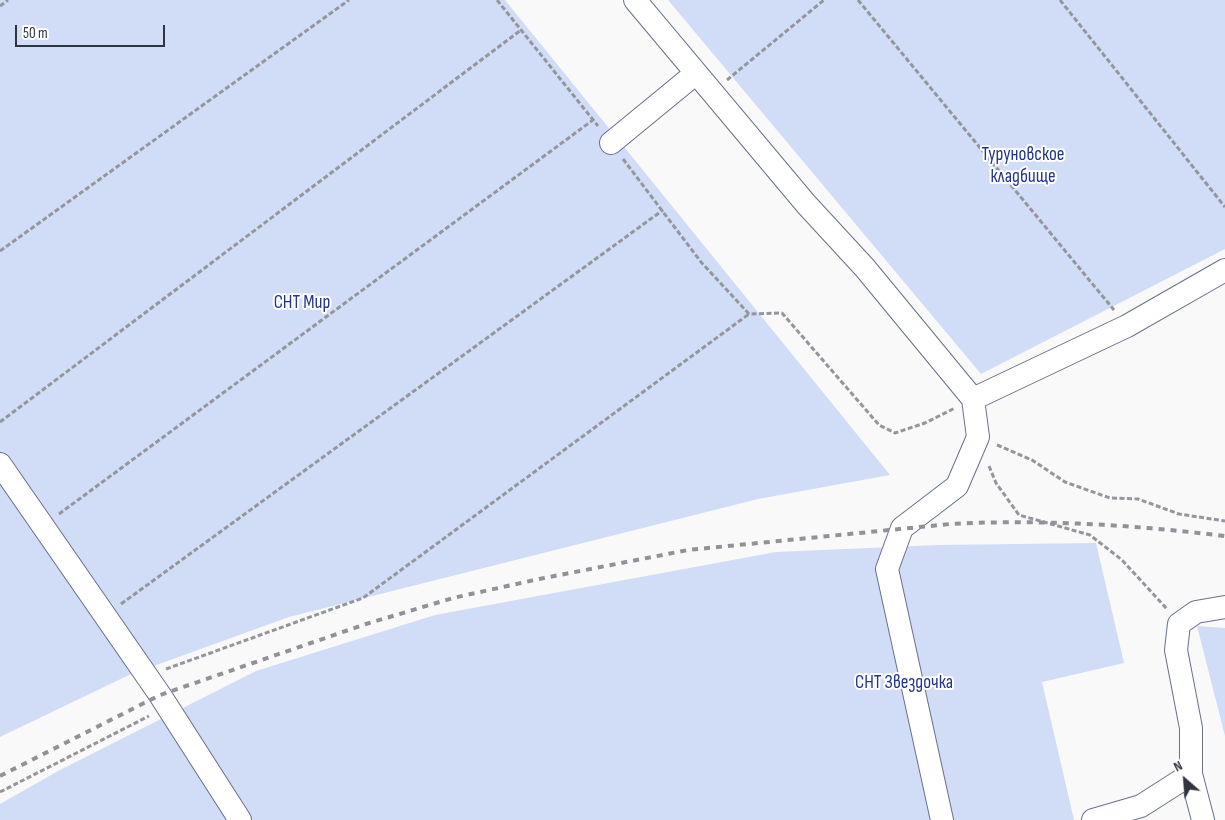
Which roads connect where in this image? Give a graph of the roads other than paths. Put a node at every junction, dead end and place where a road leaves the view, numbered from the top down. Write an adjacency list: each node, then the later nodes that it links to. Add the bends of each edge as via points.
1 (635, 0): 2 (street)
2 (696, 74): 3 (street); 5 (street, via 865,268)
3 (611, 143)
4 (1225, 270): 5 (street, via 1127,326)
5 (973, 399): 10 (street, via 978,437 957,486 902,528 887,569)
6 (0, 464): 9 (street, via 146,676)
7 (1225, 607): 8 (street, via 1196,612 1180,624 1176,650 1192,728)
8 (1191, 774): 11 (street, via 1141,806); 12 (street)
9 (240, 820)
10 (942, 820)
11 (1093, 820)
12 (1203, 820)

